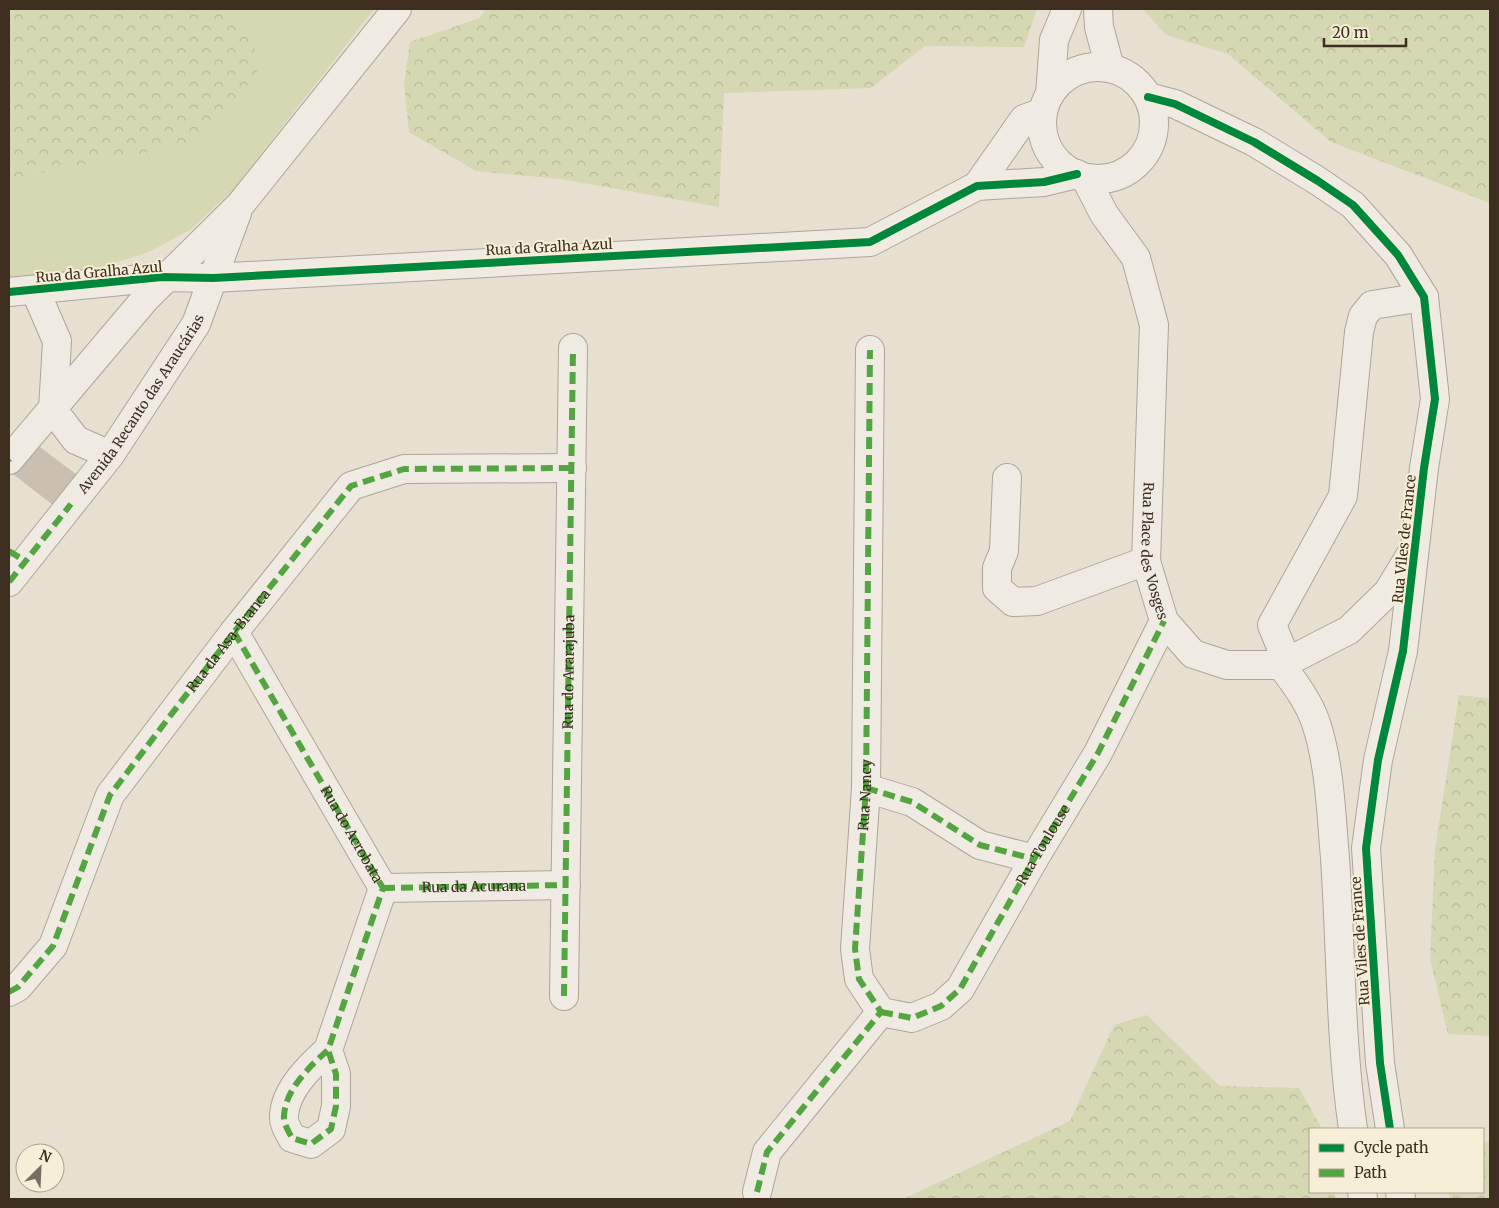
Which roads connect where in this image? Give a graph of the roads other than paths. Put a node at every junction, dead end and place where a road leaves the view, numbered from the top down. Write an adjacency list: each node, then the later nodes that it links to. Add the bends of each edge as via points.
1 (397, 9): 9 (street, Avenida Recanto das Araucárias)
2 (1067, 9): 6 (street, via 1054,40)
3 (1098, 9): 4 (street, via 1098,27)
4 (1110, 68): 5 (street, via 1122,71 1141,85); 6 (street, via 1098,66 1075,70 1056,84)
5 (1148, 97): 7 (street, via 1153,106 1155,130 1148,152 1132,170 1109,179); 13 (street, Rua Viles de France, via 1175,104 1254,142 1353,205 1398,255)
6 (1047, 103): 7 (street, via 1041,128 1048,151 1064,169); 8 (street, Rua da Gralha Azul, via 1024,119)
7 (1081, 177): 8 (street, Rua da Gralha Azul); 22 (street, Rua Place des Vosges, via 1136,258 1154,325)
8 (977, 186): 11 (street, Rua da Gralha Azul, via 870,242)
9 (240, 205): 10 (street, Avenida Recanto das Araucárias); 11 (street, Avenida Recanto das Araucárias)
10 (168, 277): 11 (street, Rua da Gralha Azul); 12 (street, Rua da Gralha Azul); 16 (street, Avenida Recanto das Araucárias, via 146,298)
11 (213, 278): 17 (street, Avenida Recanto das Araucárias, via 196,324)
12 (22, 291): 16 (street, via 57,341)
13 (1424, 297): 21 (street, Rua Viles de France, via 1435,399); 26 (street, Rua Viles de France, via 1372,305 1364,316 1359,332 1343,496 1272,625)
14 (573, 348): 19 (street, Rua do Ararajuba)
15 (870, 350): 27 (street, Rua Nancy)
16 (53, 410): 17 (street, via 76,440); 18 (street, Avenida Recanto das Araucárias)
17 (110, 456): 23 (street, Avenida Recanto das Araucárias)
18 (9, 460)
19 (572, 468): 25 (street, Rua da Asa-Branca, via 404,469 351,486); 29 (street, Rua do Ararajuba)
20 (1007, 478): 22 (street, via 1004,551 997,568 997,588 1013,602 1037,601)
21 (1416, 546): 26 (street, Rua Place des Vosges, via 1388,592 1349,630); 36 (street, Rua Viles de France, via 1403,651 1378,760 1366,848 1380,1063)
22 (1146, 561): 24 (street, Rua Place des Vosges)
23 (14, 564)
24 (1164, 621): 26 (street, Rua Place des Vosges, via 1193,654 1227,665); 28 (street, Rua Toulouse, via 1098,753)
25 (234, 632): 30 (street, Rua do Acrobata); 31 (street, Rua da Asa-Branca, via 110,795 54,946 18,987)
26 (1284, 663): 35 (street, Rua Viles de France, via 1316,722 1329,776 1346,1080)
27 (866, 788): 28 (street, via 912,802 980,845); 33 (street, Rua Nancy, via 856,949 859,979)
28 (1034, 859): 33 (street, Rua Toulouse, via 960,989 941,1006 912,1018)
29 (566, 885): 30 (street, Rua da Acurana); 32 (street, Rua do Ararajuba)
30 (383, 888): 34 (street, Rua do Acrobata)
31 (9, 992)
32 (564, 996)
33 (881, 1012): 37 (street, via 767,1152)
34 (328, 1050)
35 (1353, 1128)
36 (1390, 1128)
37 (757, 1192)

